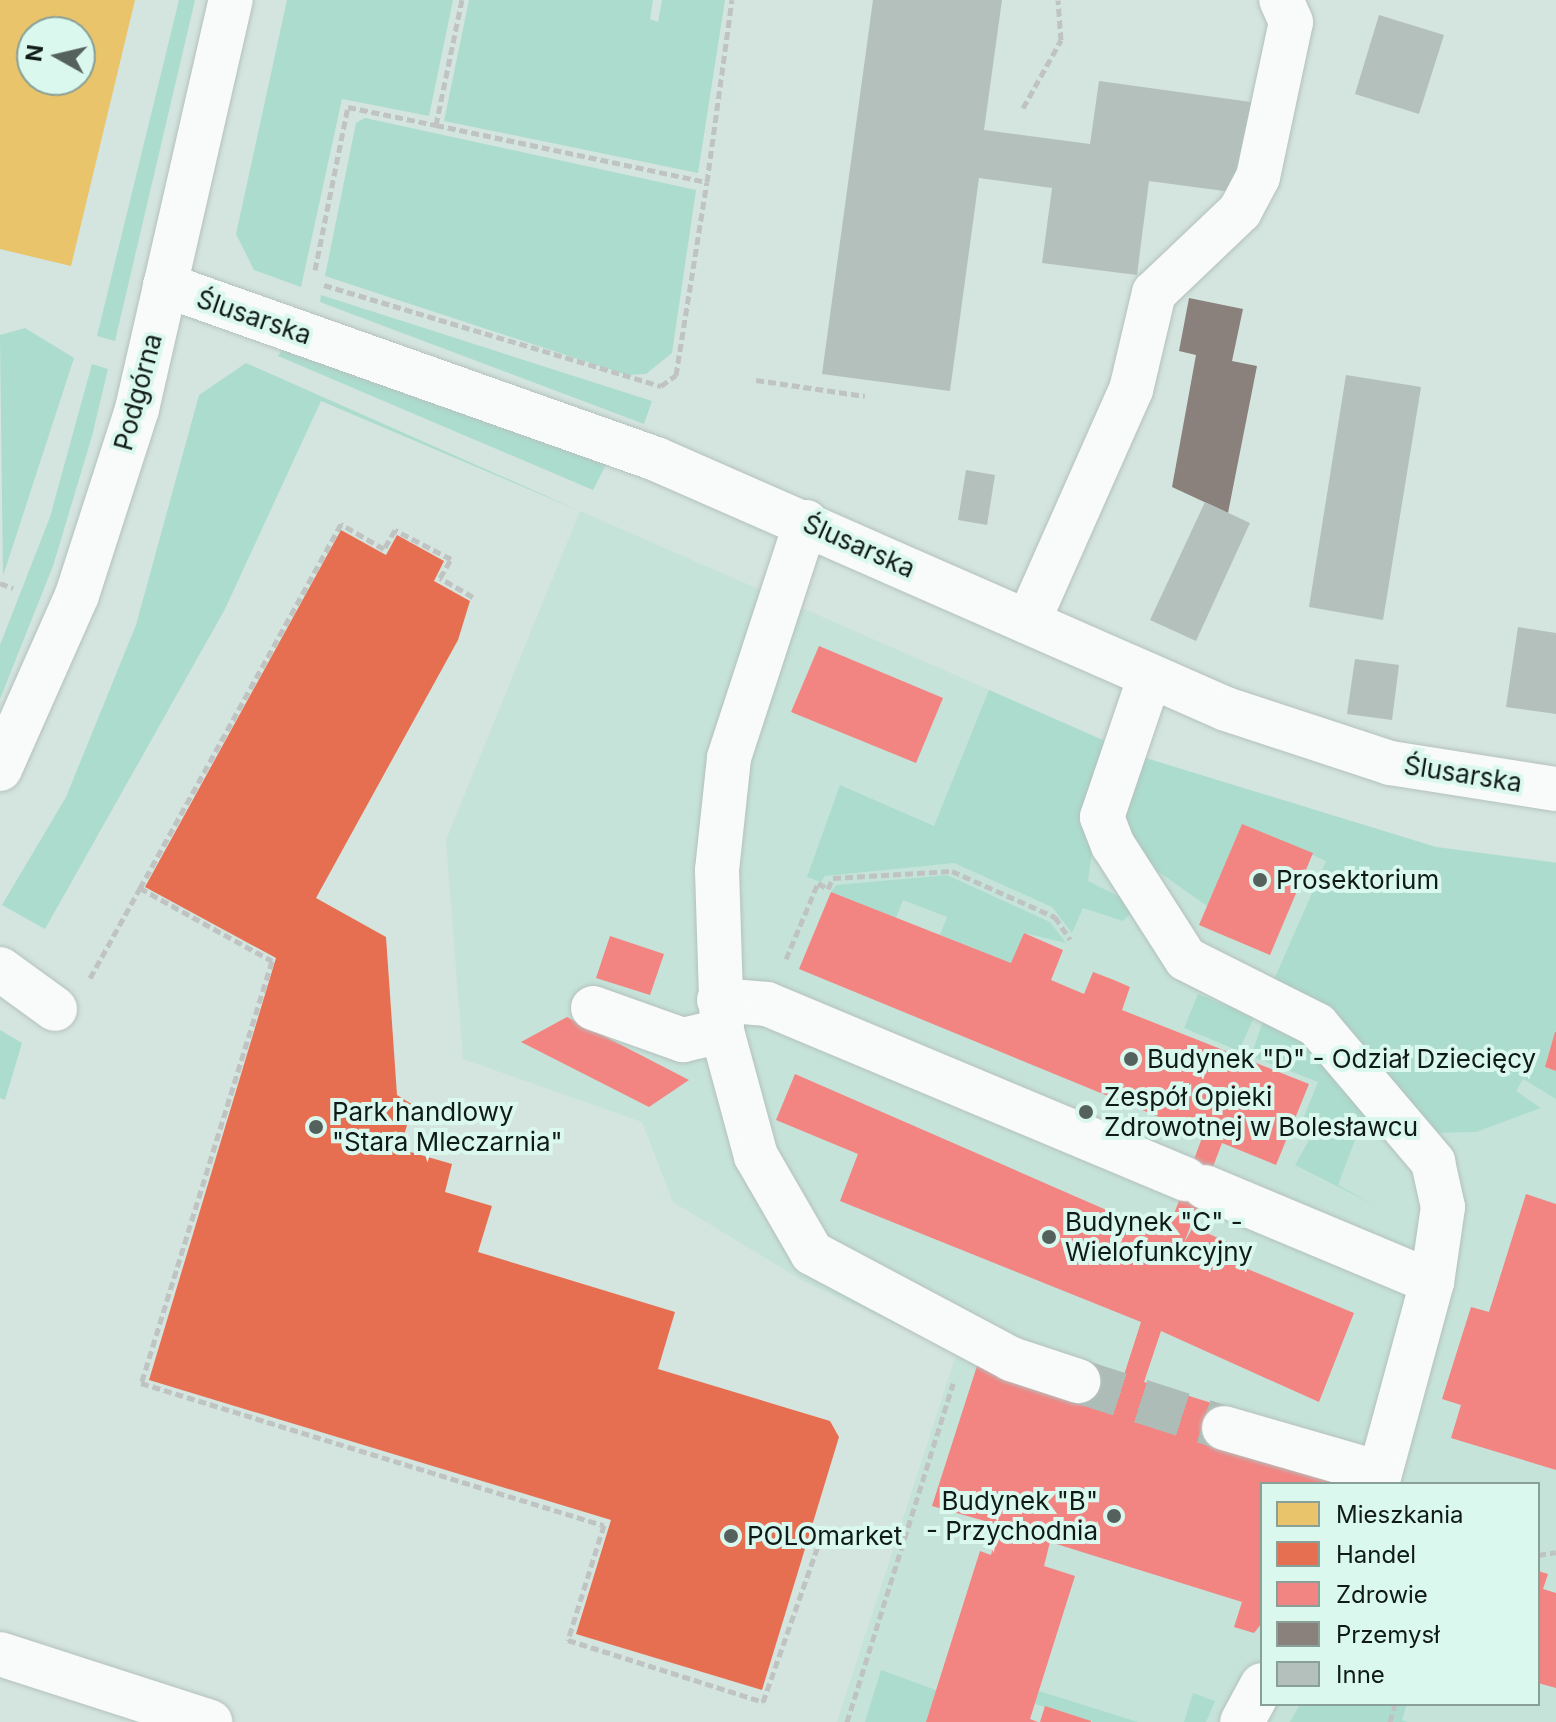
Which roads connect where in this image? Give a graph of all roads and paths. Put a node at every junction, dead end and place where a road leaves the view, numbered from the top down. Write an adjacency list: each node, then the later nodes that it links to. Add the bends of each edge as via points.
1 (231, 0): 11 (street, Podgórna)
2 (462, 0): 7 (path)
3 (732, 0): 8 (path)
4 (1058, 0): 6 (path, via 1061,40)
5 (1281, 0): 18 (street, via 1291,22 1258,177 1240,211 1154,293 1131,390)
6 (1023, 108)
7 (436, 125): 8 (path); 9 (path, via 348,107)
8 (707, 182): 10 (path, via 676,375 661,386)
9 (315, 270)
10 (312, 282)
11 (165, 285): 14 (street, Ślusarska, via 656,459); 20 (street, Podgórna, via 137,409 77,595)
12 (756, 380): 13 (path)
13 (865, 396)
14 (806, 522): 18 (street, Ślusarska); 28 (street, via 729,758 717,870)
15 (0, 583): 16 (path)
16 (13, 588)
17 (473, 597): 22 (path, via 440,578 451,559 395,530 384,549 341,524)
18 (1028, 622): 19 (street, Ślusarska)
19 (1150, 676): 21 (street, Ślusarska, via 1390,763); 29 (street, via 1102,817 1113,845 1186,959 1214,979 1317,1025 1433,1162 1443,1207)
20 (0, 769)
21 (1556, 789)
22 (140, 888): 26 (path, via 89,979); 34 (path, via 272,961 141,1383 604,1525 568,1640 763,1702)
23 (803, 917): 24 (path, via 818,883 828,889 833,878 952,871 1055,917)
24 (1070, 939)
25 (0, 969): 26 (street)
26 (67, 992)
27 (593, 1008): 28 (street, via 683,1040)
28 (720, 1016): 29 (street, via 767,1004); 30 (street, via 756,1156 812,1253)
29 (1432, 1282): 33 (street)
30 (912, 1305): 31 (street); 31 (street, via 978,1315 1067,1364 1011,1359)
31 (969, 1335): 38 (path)
32 (1224, 1428): 33 (street)
33 (1379, 1478)
34 (822, 1534)
35 (0, 1654): 37 (street)
36 (1260, 1689): 39 (street)
37 (210, 1722)
38 (847, 1722)
39 (1242, 1722)

